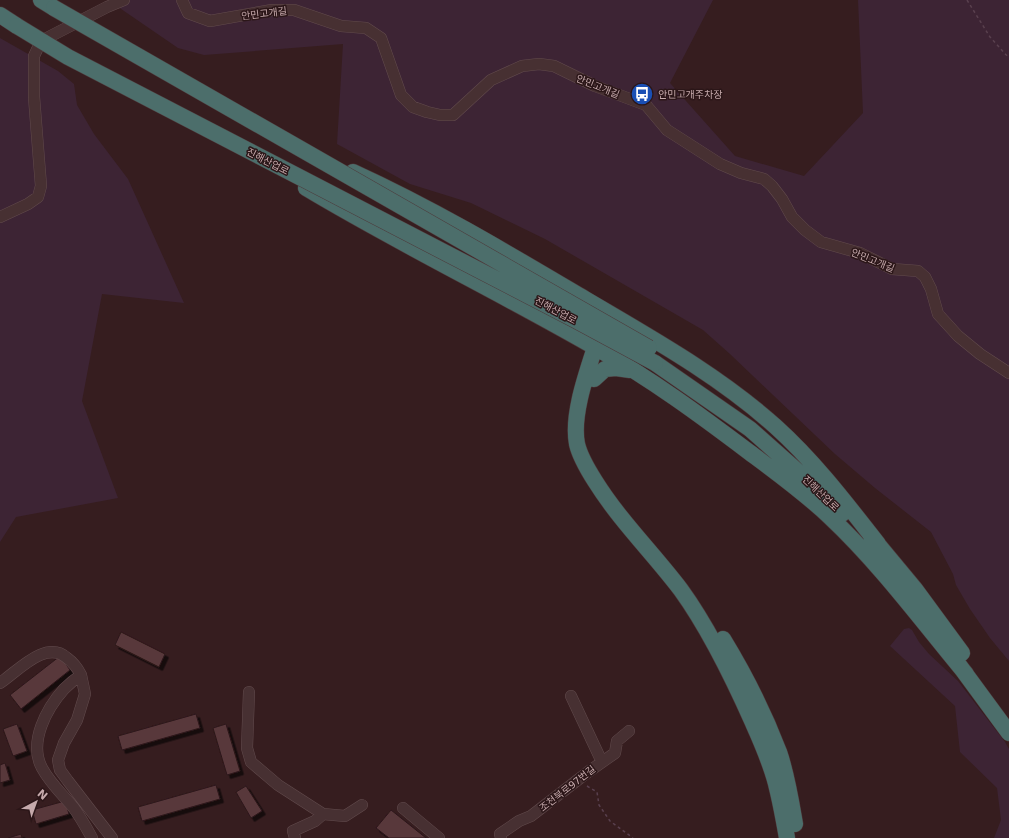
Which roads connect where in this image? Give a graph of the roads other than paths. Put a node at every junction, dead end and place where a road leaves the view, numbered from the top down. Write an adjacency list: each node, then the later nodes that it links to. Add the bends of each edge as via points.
1 (124, 0): 7 (street, via 42,41 34,56 34,97 42,186 38,197)
2 (182, 0): 13 (street, 안민고개길, via 188,13 210,21 272,10 294,10 341,26 366,28 381,38 401,95 413,107 440,115 453,115 491,80 522,66 539,64 554,66 646,105 668,130 720,164 764,179 782,198 792,217 821,242 860,253 892,269 918,271 925,277 931,289 938,314 958,336)
3 (47, 4): 6 (highway, 진해산업로, bridge)
4 (0, 15): 5 (highway, 진해산업로, bridge, via 68,58)
5 (212, 132): 9 (highway, bridge, via 359,220); 11 (highway, 진해산업로, bridge, via 575,320)
6 (292, 144): 8 (highway, bridge, via 380,184 459,225); 11 (highway, 진해산업로, bridge, via 620,331)
7 (0, 217)
8 (611, 314): 10 (highway, via 612,332); 15 (highway, via 655,339 738,396)
9 (572, 334): 10 (highway); 14 (highway, via 584,348)
10 (600, 350): 12 (highway); 14 (highway)
11 (658, 360): 15 (highway, 진해산업로, via 712,389)
12 (635, 371): 14 (highway, via 605,369); 17 (highway, via 747,450 829,515 859,545)
13 (1009, 374)
14 (591, 377): 34 (highway, via 576,418 577,444 586,467 607,500 681,590 717,650 740,693 765,752 777,787); 35 (highway, via 585,438 598,470 620,503 679,574 737,662 757,700 779,753)
15 (770, 434): 16 (highway, 진해산업로)
16 (794, 457): 17 (highway, 진해산업로, via 908,594); 22 (highway, 진해산업로, via 835,494 878,544 915,589)
17 (966, 674): 24 (highway, 진해산업로)
18 (81, 675): 19 (street, via 76,665 61,653 47,652); 29 (street, via 65,689 48,713 38,737 38,752 42,768 80,817); 30 (street, via 85,694 77,720 58,760 60,770)
19 (0, 683)
20 (249, 692): 28 (street, via 247,748 251,762 278,785)
21 (571, 696): 25 (street)
22 (1009, 718)
23 (629, 731): 25 (street, 조천북로97번길, via 617,741 615,752)
24 (1009, 733)
25 (602, 762): 33 (street, 조천북로97번길, via 531,816 500,834)
26 (362, 805): 28 (street, via 345,816)
27 (402, 808): 32 (street)
28 (323, 814): 31 (street, via 293,831)
29 (92, 838)
30 (112, 838)
31 (295, 838)
32 (439, 838)
33 (501, 838)
34 (787, 838)
35 (798, 838)

